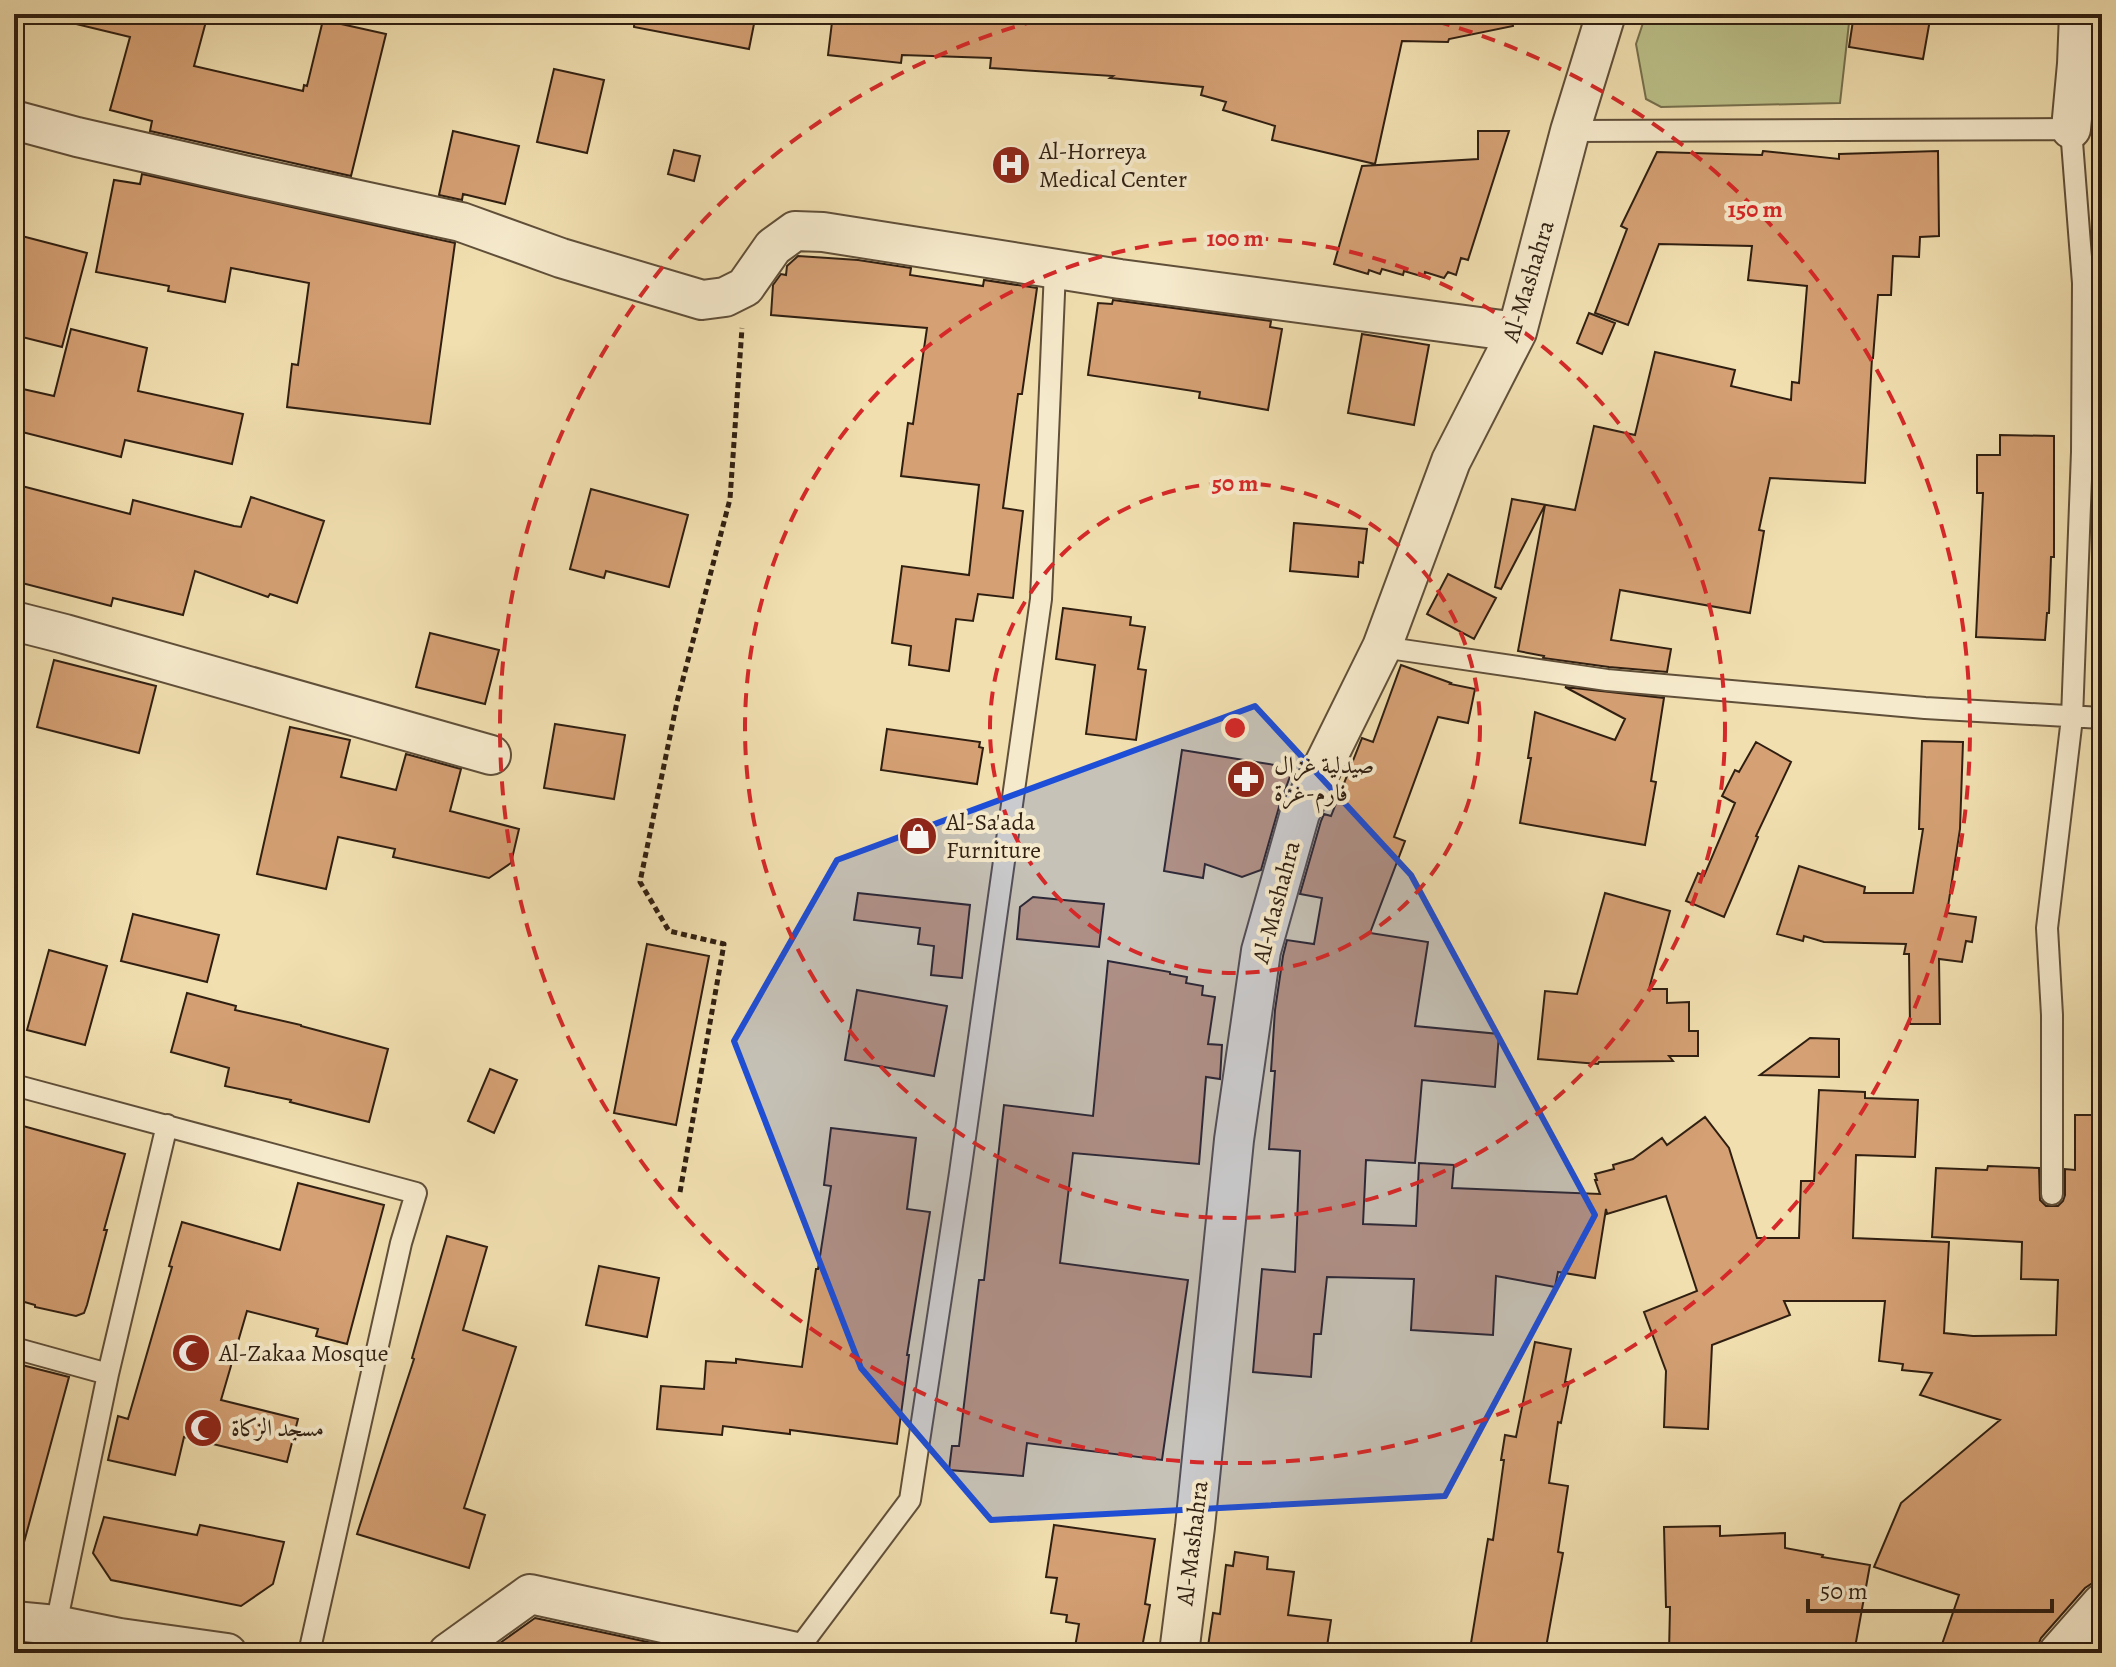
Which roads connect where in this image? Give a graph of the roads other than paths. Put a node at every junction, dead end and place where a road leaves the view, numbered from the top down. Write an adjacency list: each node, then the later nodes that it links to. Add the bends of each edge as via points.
1 (1606, 14): 6 (street, Al-Mashahra)
2 (2079, 14): 3 (street)
3 (2090, 64): 5 (street)
4 (14, 120): 7 (street, via 461,222 702,300 745,287 773,247 795,231)
5 (2071, 129): 6 (lane); 8 (lane)
6 (1570, 131): 9 (street, Al-Mashahra)
7 (1055, 270): 9 (street); 26 (lane, via 1041,599 910,1500)
8 (2093, 283): 12 (lane)
9 (1517, 332): 11 (street, Al-Mashahra, via 1451,461)
10 (14, 621): 14 (street)
11 (1382, 647): 12 (lane, via 1607,680); 27 (street, Al-Mashahra, via 1300,813 1261,951 1234,1140)
12 (2072, 718): 13 (lane); 17 (lane, via 2047,928)
13 (2102, 718)
14 (491, 755)
15 (14, 1085): 16 (lane)
16 (167, 1125): 19 (lane); 24 (lane, via 416,1193)
17 (2052, 1194)
18 (14, 1348): 19 (lane)
19 (108, 1374): 22 (lane)
20 (2102, 1603): 28 (street)
21 (14, 1621): 22 (street)
22 (56, 1625): 23 (street)
23 (227, 1653)
24 (309, 1653)
25 (448, 1653): 26 (street, via 530,1594)
26 (799, 1653)
27 (1179, 1653)
28 (2058, 1653)

